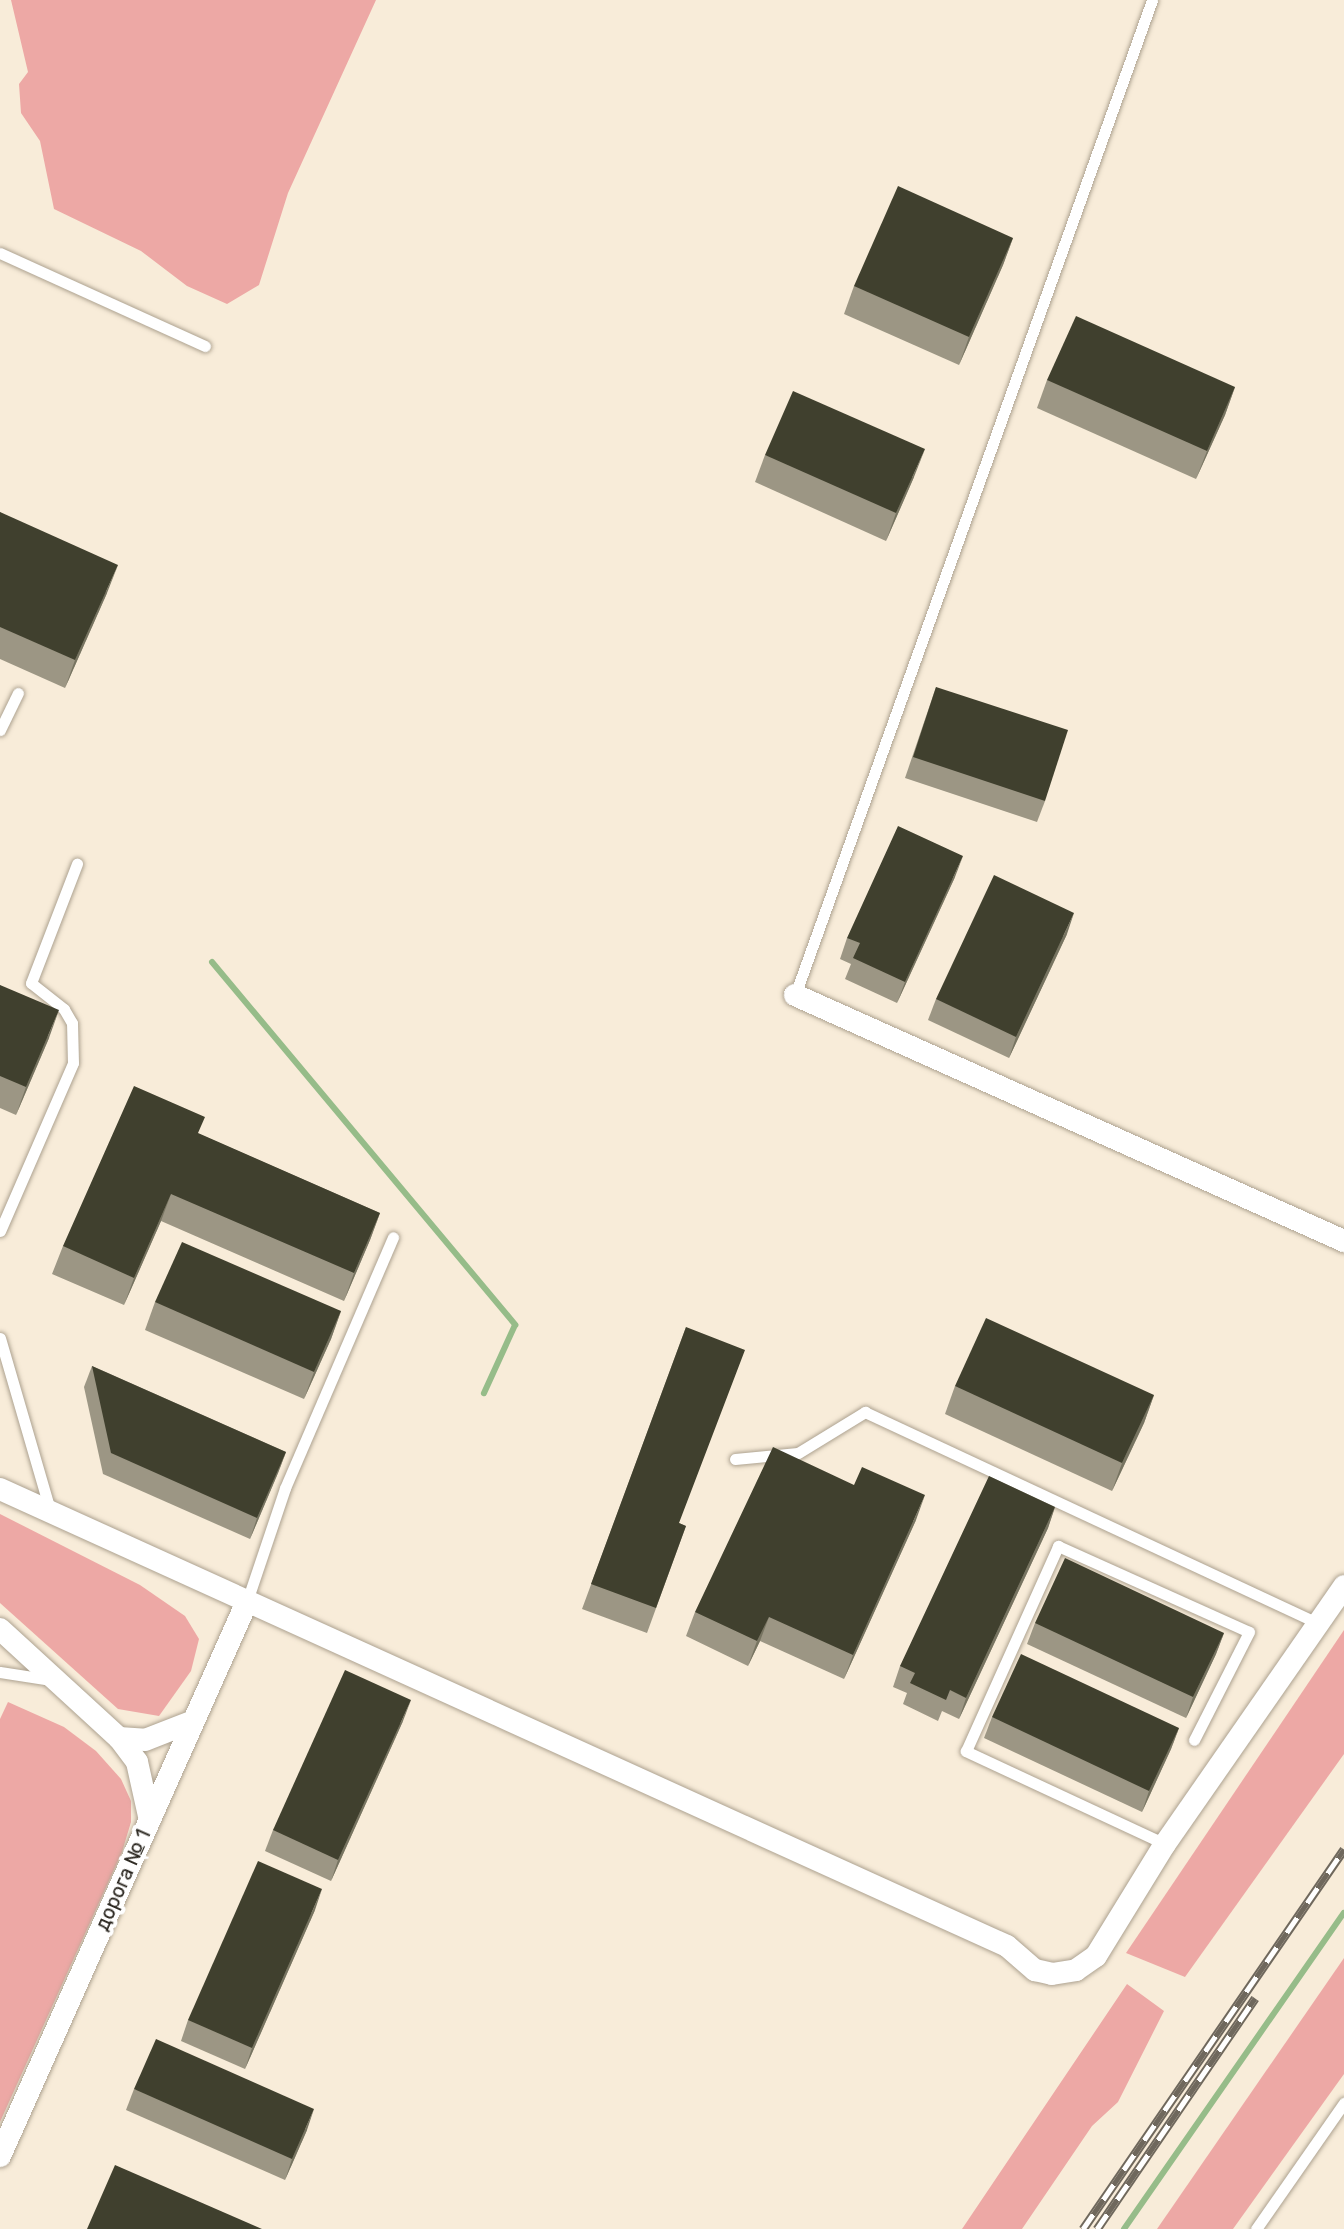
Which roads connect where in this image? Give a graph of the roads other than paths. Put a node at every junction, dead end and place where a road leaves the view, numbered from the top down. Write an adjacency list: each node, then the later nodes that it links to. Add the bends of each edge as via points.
1 (1152, 0): 7 (lane)
2 (0, 253): 3 (lane)
3 (205, 346)
4 (18, 693): 5 (lane)
5 (0, 730)
6 (77, 864): 8 (lane, via 31,983 64,1009 72,1023 73,1063)
7 (795, 995): 10 (street)
8 (0, 1231)
9 (393, 1237): 16 (lane, via 285,1488)
10 (1344, 1241)
11 (0, 1338): 14 (lane)
12 (735, 1459): 17 (lane, via 798,1453 865,1412)
13 (0, 1489): 14 (street)
14 (51, 1511): 16 (street)
15 (1344, 1586): 17 (street)
16 (246, 1604): 21 (street, дорога № 1); 25 (street, via 1007,1946 1035,1970 1076,1970 1096,1956)
17 (1316, 1622): 25 (street)
18 (0, 1629): 20 (street)
19 (0, 1672): 20 (lane)
20 (57, 1681): 22 (street)
21 (191, 1722): 22 (street, via 145,1740); 24 (street, дорога № 1)
22 (119, 1738): 24 (street, via 137,1762)
23 (1194, 1740): 25 (lane, via 1249,1632 1058,1546 966,1751)
24 (149, 1821): 27 (street, дорога № 1)
25 (1165, 1844)
26 (1344, 2103): 28 (lane)
27 (0, 2156)
28 (1256, 2229)

